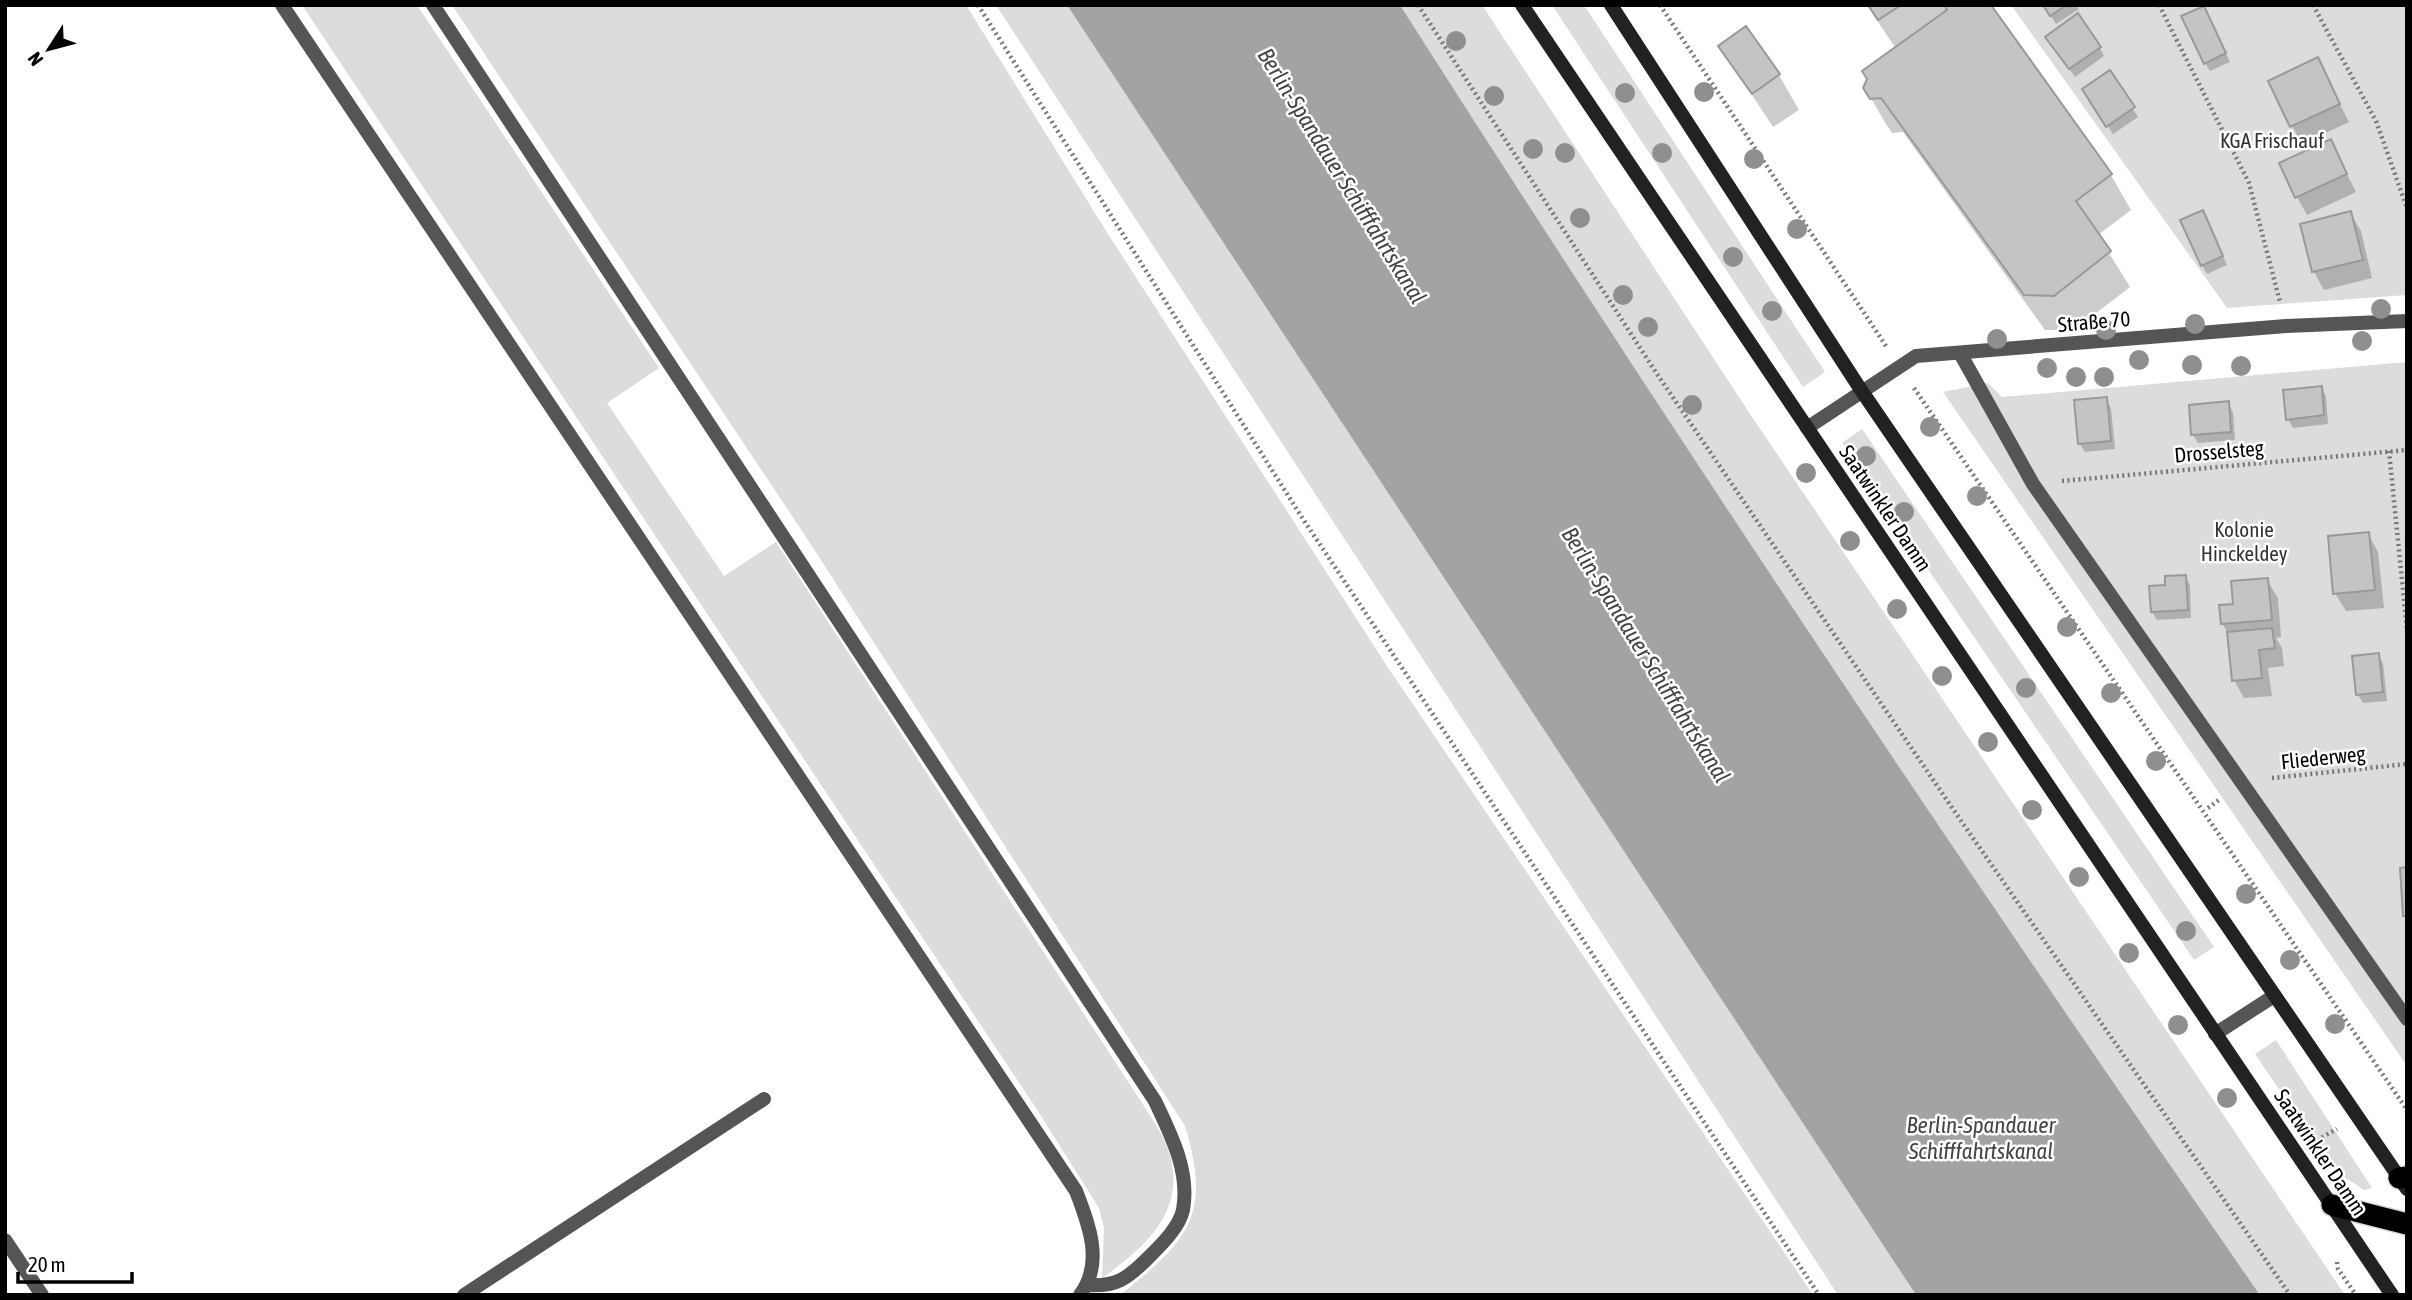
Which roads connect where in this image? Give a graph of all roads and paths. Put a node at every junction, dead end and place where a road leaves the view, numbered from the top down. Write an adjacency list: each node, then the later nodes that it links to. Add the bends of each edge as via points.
1 (282, 5): 35 (lane, via 1076,1191 1090,1227 1093,1258)
2 (433, 5): 35 (lane, via 1155,1101 1178,1149 1183,1212 1136,1270 1111,1287)
3 (978, 5): 38 (path, via 1301,516)
4 (1418, 5): 39 (path, via 1657,374)
5 (1522, 5): 16 (main road, Saatwinkler Damm)
6 (1611, 5): 15 (main road)
7 (1660, 5): 14 (path)
8 (2159, 5): 12 (path, via 2249,183)
9 (2313, 5): 10 (path, via 2376,121)
10 (2407, 208)
11 (2407, 321): 12 (lane, Straße 70)
12 (2286, 326): 13 (lane, Straße 70)
13 (1960, 353): 14 (lane, Straße 70, via 1916,355); 19 (lane)
14 (1899, 366): 15 (lane, Straße 70); 27 (path)
15 (1861, 390): 16 (lane, Straße 70); 23 (main road)
16 (1807, 428): 25 (main road, Saatwinkler Damm)
17 (2407, 450): 18 (path, Drosselsteg)
18 (2389, 451): 19 (path, Drosselsteg); 20 (path)
19 (2033, 484): 22 (lane)
20 (2407, 630)
21 (2407, 764): 22 (path, Fliederweg)
22 (2242, 782): 24 (lane)
23 (2274, 996): 25 (lane); 28 (main road)
24 (2407, 1018)
25 (2215, 1034): 29 (main road, Saatwinkler Damm)
26 (764, 1099): 37 (lane)
27 (2407, 1110)
28 (2361, 1125): 29 (path, via 2335,1129); 30 (main road)
29 (2297, 1154): 31 (main road, Saatwinkler Damm)
30 (2404, 1181)
31 (2332, 1205): 32 (highway); 41 (main road, Saatwinkler Damm)
32 (2407, 1224)
33 (5, 1240): 36 (lane)
34 (2338, 1269): 40 (path)
35 (1083, 1290)
36 (42, 1295)
37 (464, 1295)
38 (1819, 1295)
39 (2290, 1295)
40 (2356, 1295)
41 (2392, 1295)

